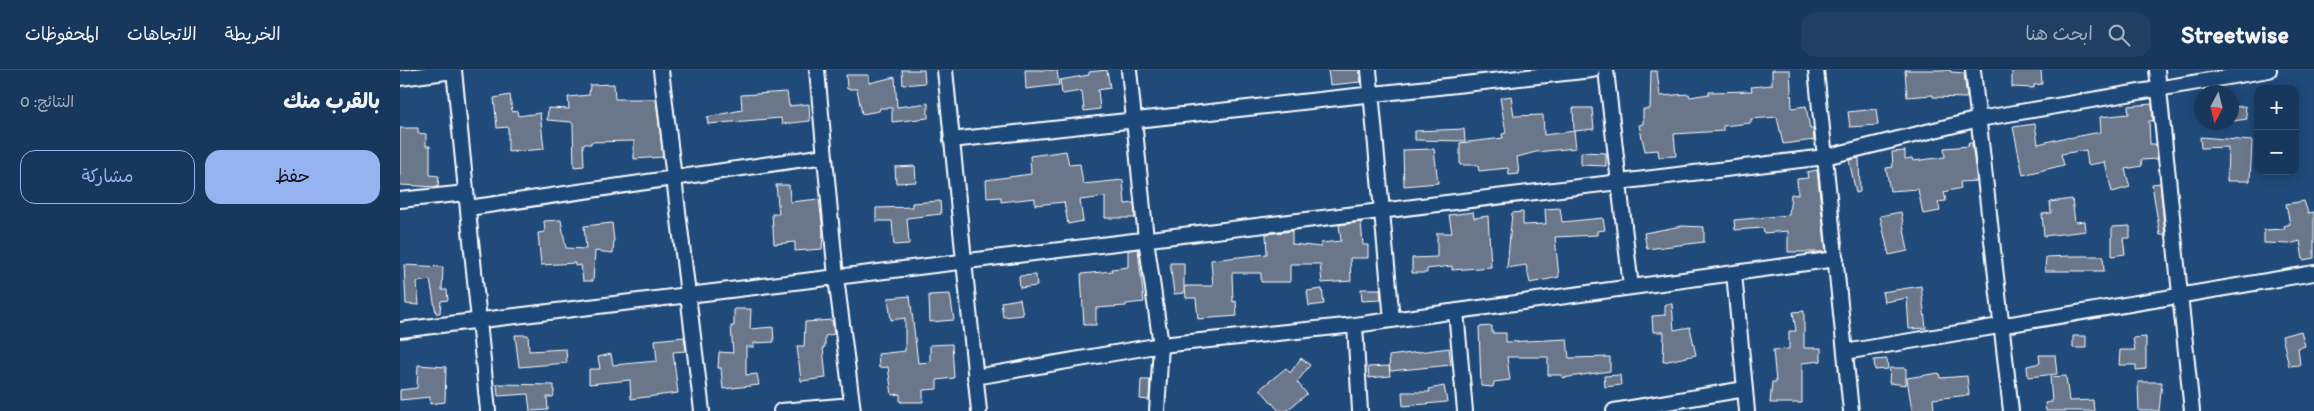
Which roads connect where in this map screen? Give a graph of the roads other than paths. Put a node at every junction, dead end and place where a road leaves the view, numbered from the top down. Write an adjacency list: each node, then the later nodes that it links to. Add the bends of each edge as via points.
1 (454, 70): 13 (street); 23 (street)
2 (661, 70): 21 (street)
3 (817, 70): 19 (street)
4 (945, 70): 18 (street)
5 (1129, 70): 16 (street)
6 (1369, 70): 15 (street)
7 (1592, 70): 15 (street)
8 (1606, 70): 22 (street)
9 (1816, 70): 20 (street)
10 (1973, 70): 17 (street)
11 (2157, 70): 14 (street)
12 (2269, 70): 14 (street)
13 (400, 78)
14 (2159, 88): 17 (street); 35 (street)
15 (1372, 96): 16 (street); 26 (street)
16 (1134, 119): 18 (street); 27 (street)
17 (1979, 119): 20 (street); 40 (street)
18 (951, 140): 29 (street)
19 (825, 156): 21 (street); 32 (street)
20 (1825, 157): 22 (street); 28 (street)
21 (672, 178): 25 (street); 34 (street)
22 (1618, 182): 26 (street); 33 (street)
23 (466, 193): 24 (street); 25 (street)
24 (400, 200)
25 (468, 208): 37 (street)
26 (1382, 210): 27 (street); 38 (street)
27 (1146, 239): 29 (street); 42 (street)
28 (1836, 259): 30 (street); 43 (street)
29 (963, 262): 32 (street); 44 (street)
30 (1734, 273): 33 (street); 45 (street)
31 (2314, 273): 35 (street)
32 (836, 277): 34 (street); 46 (street)
33 (1631, 287): 36 (street)
34 (687, 295): 37 (street); 48 (street)
35 (2180, 296): 40 (street); 58 (street)
36 (1456, 311): 38 (street); 53 (street)
37 (479, 320): 41 (street); 47 (street)
38 (1392, 320): 39 (street)
39 (1355, 325): 42 (street); 52 (street)
40 (2001, 326): 43 (street); 57 (street)
41 (400, 330)
42 (1161, 345): 44 (street); 51 (street)
43 (1845, 352): 56 (street)
44 (975, 377): 50 (street)
45 (1745, 389): 54 (street); 55 (street)
46 (853, 408): 49 (street)
47 (488, 411)
48 (702, 411)
49 (781, 411)
50 (979, 411)
51 (1157, 411)
52 (1360, 411)
53 (1465, 411)
54 (1614, 411)
55 (1747, 411)
56 (1851, 411)
57 (2011, 411)
58 (2192, 411)

